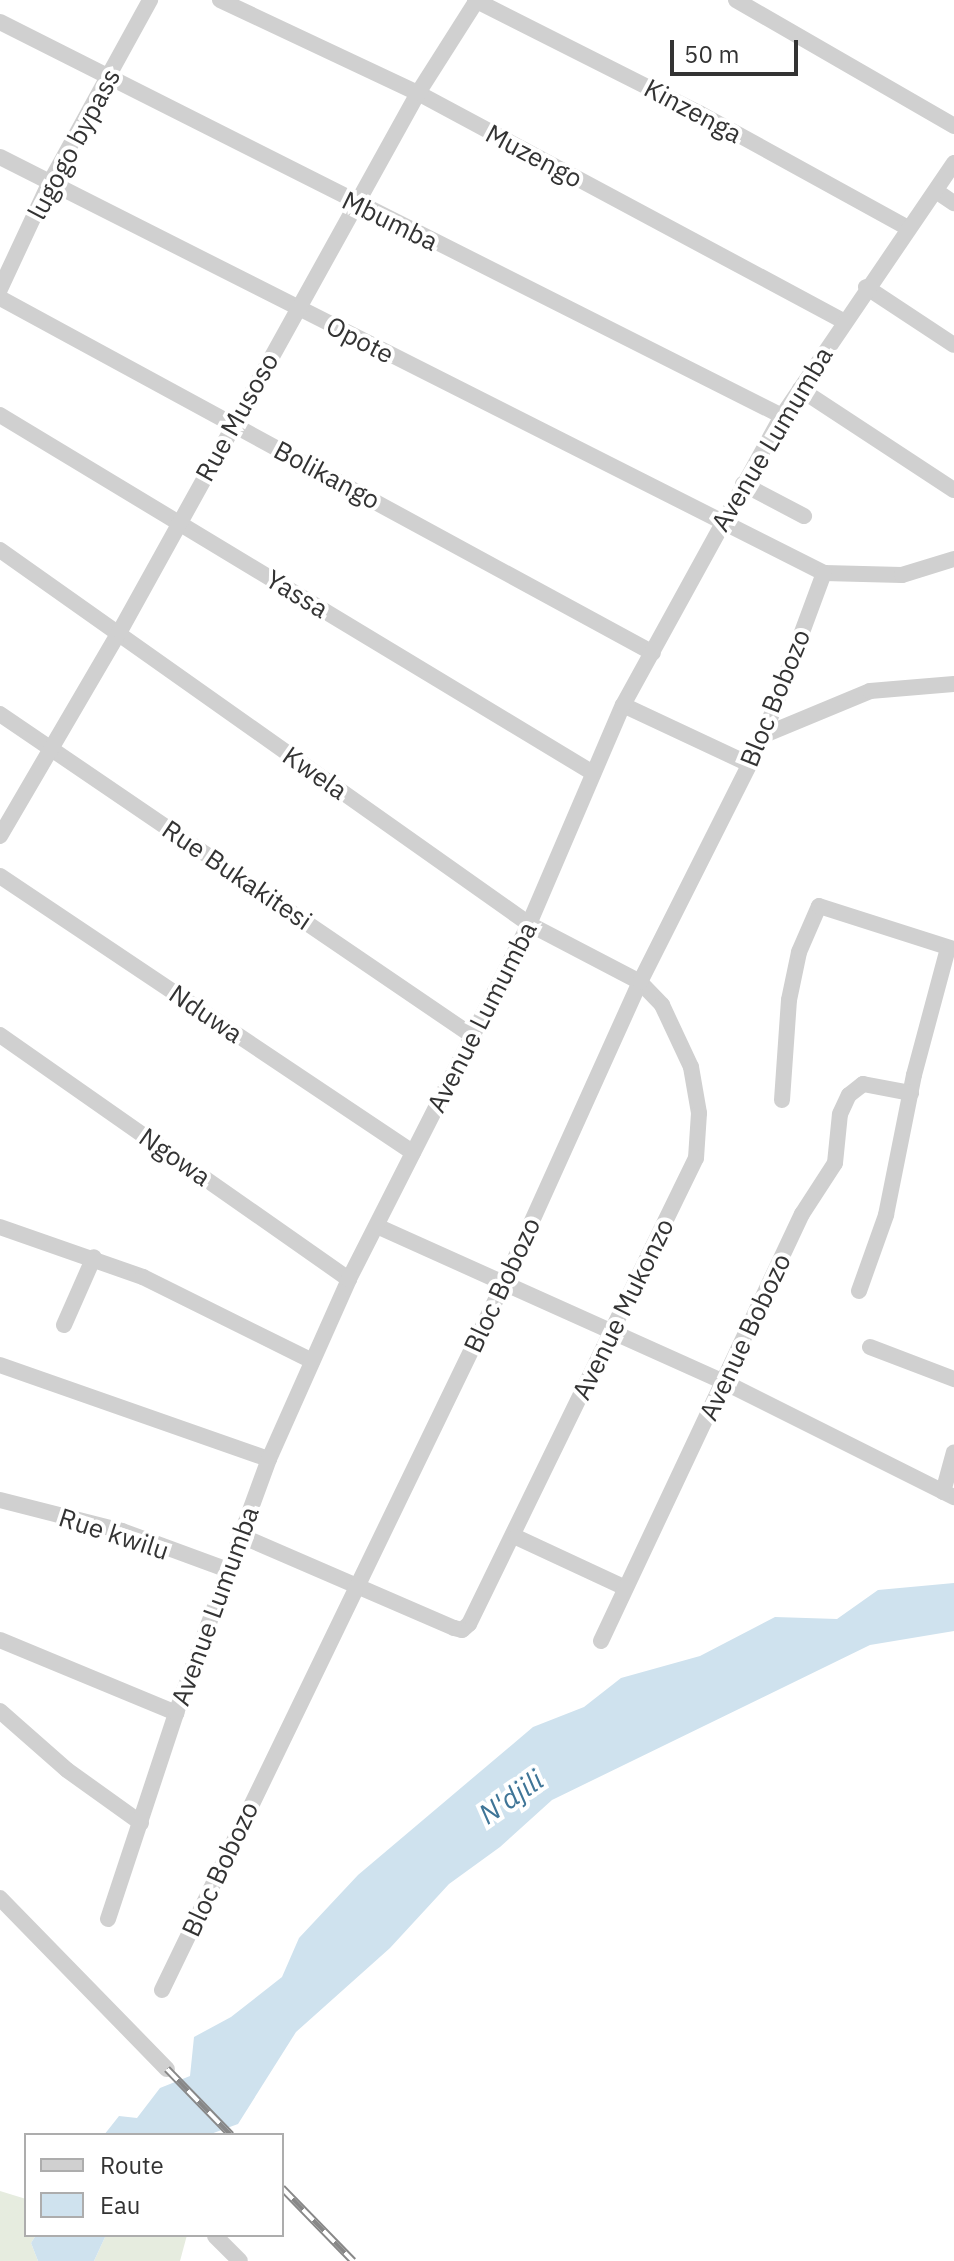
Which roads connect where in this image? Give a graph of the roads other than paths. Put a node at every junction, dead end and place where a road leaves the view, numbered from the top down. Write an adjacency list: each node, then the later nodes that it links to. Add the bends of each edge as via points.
1 (150, 0): 6 (street, lugogo bypass)
2 (220, 0): 7 (street, Muzengo)
3 (476, 0): 7 (street, Rue Musoso); 15 (street, Kinzenga, via 699,113)
4 (736, 0): 8 (street)
5 (0, 22): 6 (street, Mbumba)
6 (112, 77): 11 (street, lugogo bypass); 14 (street, Mbumba)
7 (418, 93): 14 (street, Rue Musoso); 20 (street, Muzengo)
8 (954, 126)
9 (0, 157): 11 (street, Opote)
10 (954, 163): 12 (street, Avenue Lumumba)
11 (49, 184): 17 (street, lugogo bypass); 19 (street, Opote)
12 (936, 191): 13 (street); 15 (street, Avenue Lumumba)
13 (954, 203)
14 (357, 206): 19 (street, Rue Musoso); 24 (street, Mbumba, via 561,302)
15 (908, 228): 16 (street, Avenue Lumumba)
16 (866, 287): 20 (street, Avenue Lumumba); 21 (street)
17 (0, 289)
18 (0, 298): 25 (street, Bolikango)
19 (298, 309): 25 (street, Rue Musoso); 29 (street, Opote)
20 (844, 321): 22 (street, Avenue Lumumba)
21 (954, 345)
22 (800, 389): 24 (street, Avenue Lumumba); 27 (street)
23 (0, 415): 30 (street, Yassa)
24 (782, 416): 26 (street, Avenue Lumumba)
25 (232, 424): 30 (street, Rue Musoso); 35 (street, Bolikango)
26 (743, 484): 28 (street); 29 (street, Avenue Lumumba)
27 (954, 490)
28 (804, 516)
29 (722, 522): 33 (street, Opote); 35 (street, Avenue Lumumba)
30 (179, 523): 34 (street, Rue Musoso); 42 (street, Yassa)
31 (0, 550): 34 (street, Kwela)
32 (954, 559): 33 (street, via 902,575)
33 (824, 573): 39 (street, Bloc Bobozo)
34 (119, 634): 40 (street, Rue Musoso); 45 (street, Kwela)
35 (653, 653): 37 (street, Avenue Lumumba)
36 (954, 684): 39 (street, via 870,691)
37 (623, 705): 41 (street); 42 (street, Avenue Lumumba)
38 (0, 714): 40 (street, Rue Bukakitesi)
39 (764, 735): 41 (street, Bloc Bobozo)
40 (51, 748): 43 (street, Rue Musoso); 49 (street, Rue Bukakitesi)
41 (749, 764): 47 (street, Bloc Bobozo)
42 (593, 773): 45 (street, Avenue Lumumba)
43 (0, 836)
44 (0, 876): 52 (street, Nduwa)
45 (529, 924): 47 (street, Kwela); 49 (street, Avenue Lumumba)
46 (951, 948): 50 (street); 51 (street, via 819,906 799,952 789,1000)
47 (640, 982): 57 (street, Bloc Bobozo); 60 (street, Avenue Mukonzo, via 662,1005 691,1067 699,1142)
48 (0, 1035): 56 (street, Ngowa)
49 (474, 1037): 52 (street, Avenue Lumumba)
50 (911, 1093): 58 (street, via 886,1215); 65 (street, Avenue Bobozo, via 863,1084 849,1095 840,1114 835,1163 802,1214)
51 (782, 1100)
52 (413, 1152): 54 (street, Avenue Lumumba)
53 (0, 1227): 55 (street)
54 (379, 1227): 56 (street, Avenue Lumumba); 57 (street)
55 (94, 1257): 59 (street); 62 (street)
56 (349, 1279): 62 (street, Avenue Lumumba)
57 (504, 1283): 60 (street); 73 (street, Bloc Bobozo)
58 (859, 1291)
59 (64, 1325)
60 (612, 1331): 65 (street); 71 (street, Avenue Mukonzo)
61 (870, 1347): 64 (street)
62 (312, 1361): 67 (street, Avenue Lumumba)
63 (0, 1365): 67 (street)
64 (954, 1379)
65 (726, 1383): 68 (street); 74 (street, Avenue Bobozo)
66 (954, 1452): 68 (street)
67 (269, 1459): 70 (street, Avenue Lumumba)
68 (948, 1494)
69 (0, 1500): 72 (street, Rue kwilu, via 122,1531)
70 (241, 1536): 72 (street, Avenue Lumumba); 73 (street)
71 (516, 1537): 73 (street, Avenue Mukonzo, via 462,1630); 74 (street)
72 (228, 1570): 78 (street, Avenue Lumumba)
73 (353, 1587): 82 (street, Bloc Bobozo)
74 (623, 1587): 76 (street, Avenue Bobozo)
75 (0, 1640): 78 (street)
76 (601, 1641)
77 (0, 1711): 79 (street, via 67,1770)
78 (176, 1713): 79 (street, Avenue Lumumba)
79 (141, 1823): 81 (street, Avenue Lumumba)
80 (0, 1898): 83 (street)
81 (108, 1919)
82 (162, 1990)
83 (167, 2069)
84 (216, 2237): 85 (street)
85 (240, 2261)

